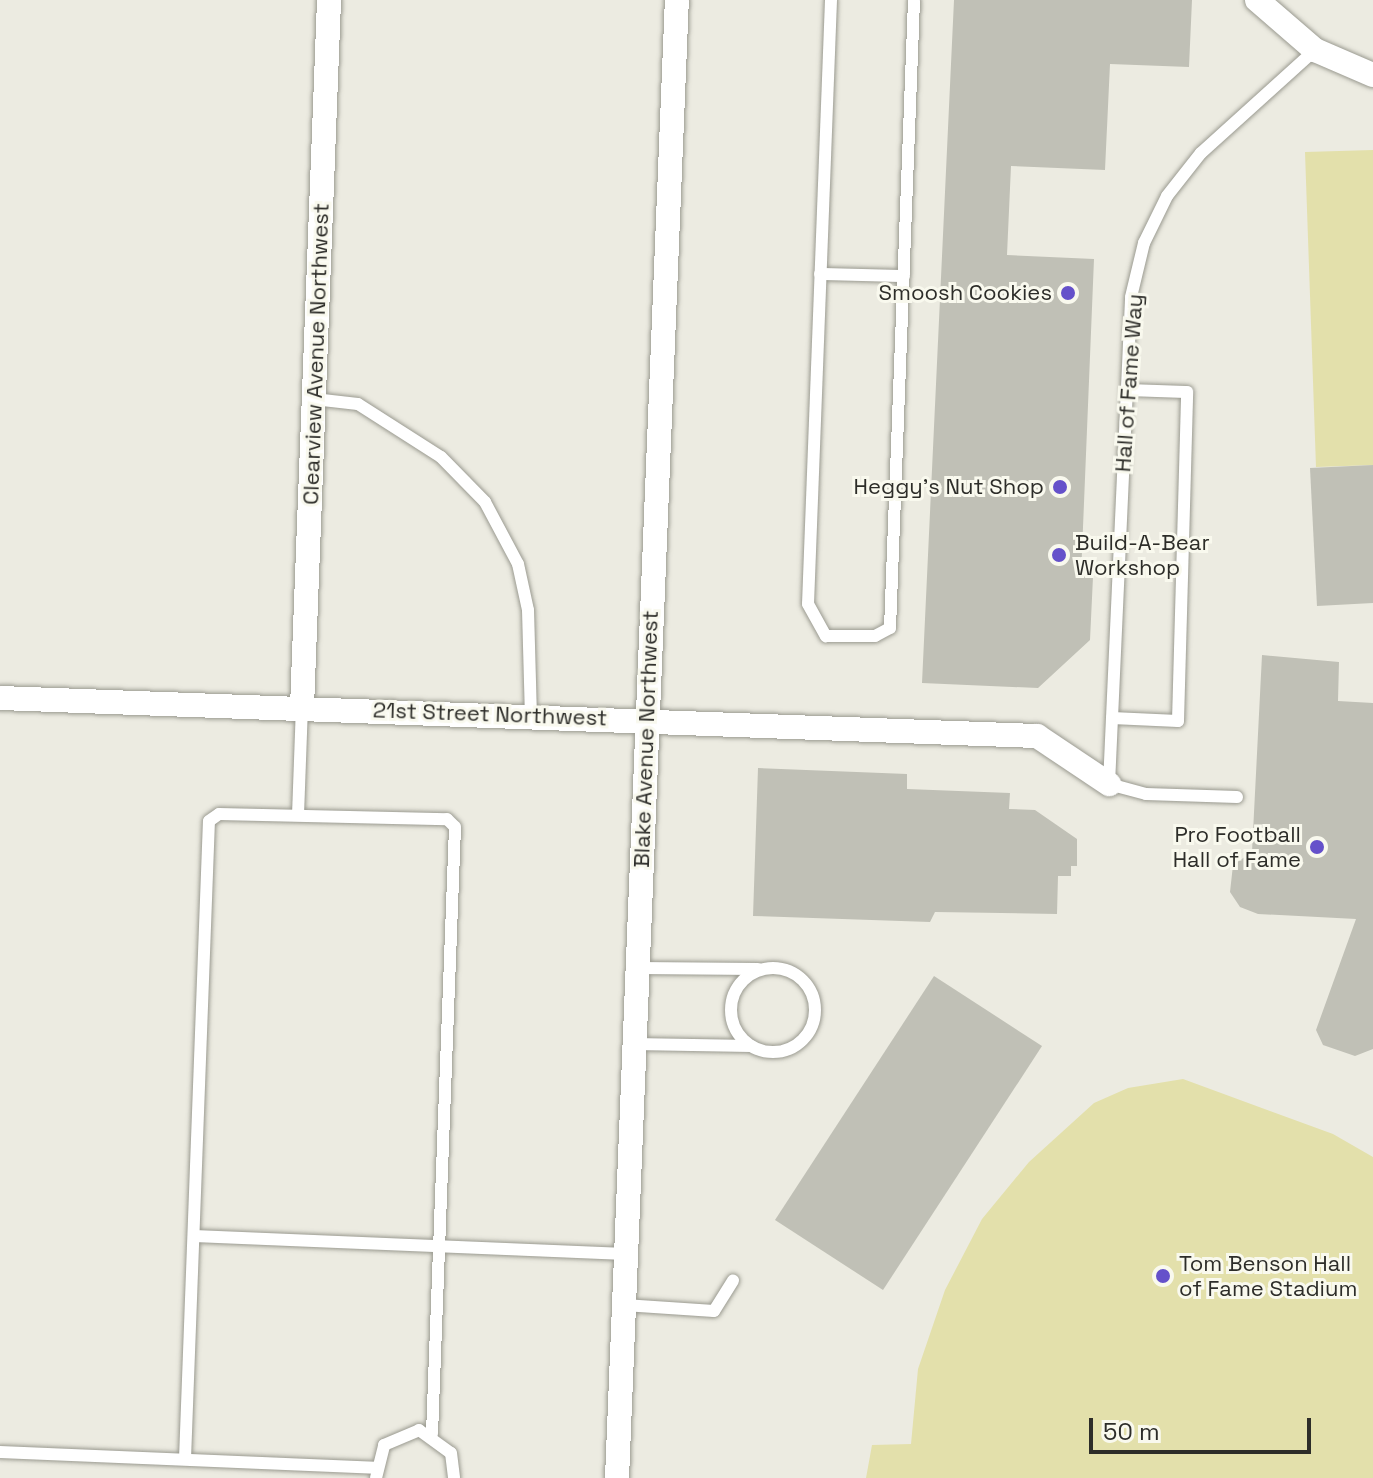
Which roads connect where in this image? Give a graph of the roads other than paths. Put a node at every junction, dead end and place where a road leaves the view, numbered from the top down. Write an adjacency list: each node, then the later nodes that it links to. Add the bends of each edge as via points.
1 (329, 0): 11 (street, Clearview Avenue Northwest)
2 (677, 0): 16 (street, Blake Avenue Northwest)
3 (831, 0): 8 (lane)
4 (914, 0): 9 (lane)
5 (1257, 0): 6 (street)
6 (1315, 50): 7 (street); 10 (lane, Hall of Fame Way, via 1201,153 1167,196 1144,243 1131,297)
7 (1373, 75)
8 (820, 274): 9 (lane); 9 (lane, via 808,604 826,636 875,636 890,628)
9 (904, 276)
10 (1127, 390): 15 (lane, Hall of Fame Way); 15 (lane, via 1187,392 1178,721)
11 (314, 399): 13 (street, Clearview Avenue Northwest); 14 (lane, via 358,404 441,457 485,502 521,579)
12 (0, 698): 13 (street, 21st Street Northwest)
13 (302, 707): 14 (street, 21st Street Northwest); 19 (lane)
14 (531, 715): 16 (street, 21st Street Northwest)
15 (1112, 718): 17 (lane, Hall of Fame Way)
16 (646, 719): 17 (street, 21st Street Northwest, via 1037,736); 20 (street, Blake Avenue Northwest)
17 (1109, 784): 18 (lane, via 1146,794)
18 (1237, 797)
19 (298, 815): 24 (lane, via 219,814 209,821); 25 (lane, via 447,819 455,827)
20 (637, 968): 21 (lane); 22 (street, Blake Avenue Northwest)
21 (761, 969): 23 (lane, via 740,984 731,1009 733,1023); 23 (lane, via 799,977 815,1012 804,1038 792,1047 764,1051)
22 (634, 1044): 23 (lane); 26 (street, Blake Avenue Northwest)
23 (751, 1046)
24 (194, 1236): 25 (lane); 31 (lane)
25 (440, 1247): 26 (lane); 29 (lane)
26 (626, 1254): 28 (street, Blake Avenue Northwest)
27 (733, 1281): 28 (lane, via 714,1311)
28 (624, 1305): 34 (street, Blake Avenue Northwest)
29 (432, 1434): 32 (lane, via 394,1436); 33 (lane, via 451,1453)
30 (0, 1452): 31 (lane)
31 (185, 1459): 32 (lane)
32 (376, 1473)
33 (454, 1478)
34 (617, 1478)

